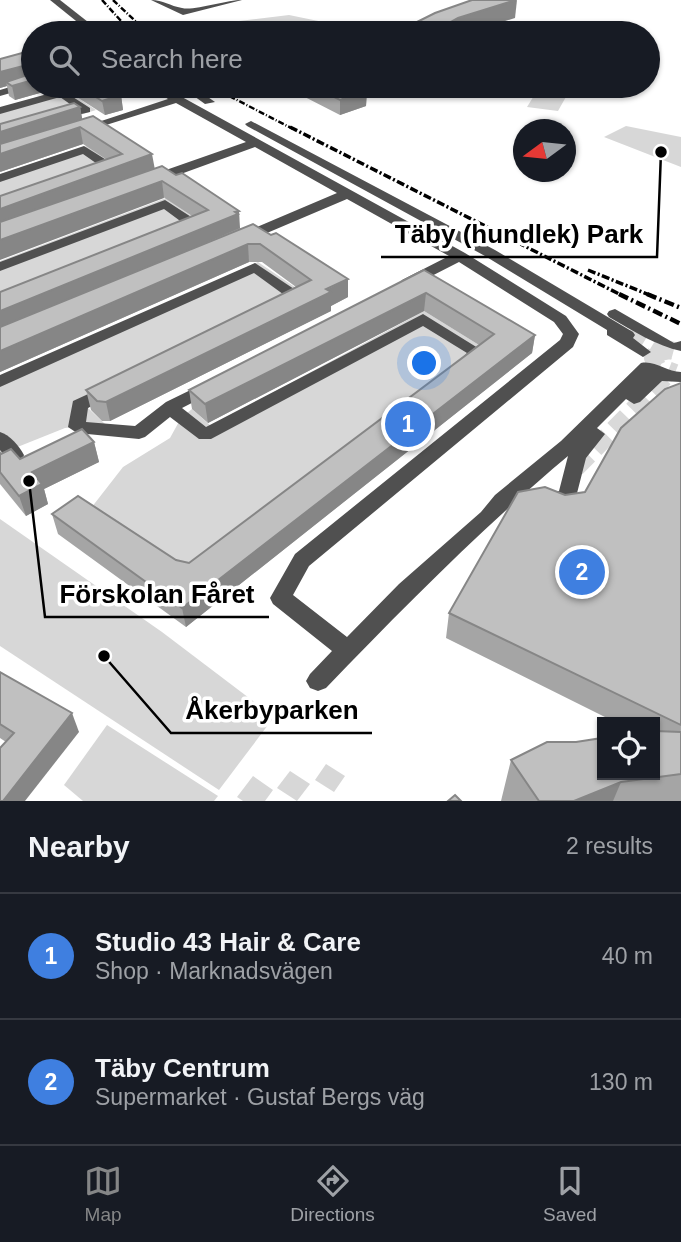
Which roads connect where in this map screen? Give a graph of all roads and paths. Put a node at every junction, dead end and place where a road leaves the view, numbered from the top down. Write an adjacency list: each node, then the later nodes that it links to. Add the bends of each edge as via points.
1 (54, 0): 5 (street)
2 (65, 0): 6 (street)
3 (155, 0): 4 (street, via 183,12)
4 (238, 0)
5 (81, 21)
6 (90, 21)
7 (21, 87): 8 (street)
8 (0, 93)
9 (45, 98): 16 (street)
10 (69, 98): 17 (street, via 86,110)
11 (163, 98): 18 (street)
12 (188, 98): 19 (street)
13 (197, 98): 15 (street)
14 (203, 98): 15 (street)
15 (209, 102): 26 (street)
16 (0, 111)
17 (49, 121)
18 (76, 132)
19 (258, 142): 22 (street); 23 (street)
20 (0, 178): 21 (street, via 84,150 112,169)
21 (87, 178)
22 (142, 184)
23 (349, 193): 25 (street); 27 (street)
24 (176, 236): 28 (street, via 197,227 165,204)
25 (224, 246)
26 (490, 253): 31 (street); 32 (street, via 549,276); 33 (street, via 498,264)
27 (460, 256): 29 (street); 45 (street, via 560,319 571,337 302,560 281,598)
28 (0, 267)
29 (388, 293)
30 (274, 309): 38 (street, via 298,298 255,267)
31 (626, 335)
32 (677, 346): 33 (street, via 654,344)
33 (649, 364): 34 (street); 42 (street, via 568,446); 43 (street, via 577,456 568,496)
34 (681, 377)
35 (444, 378): 39 (street, via 478,353 423,319 205,435)
36 (129, 381): 39 (street, via 79,405 77,427 139,433)
37 (220, 381): 39 (street)
38 (0, 382)
39 (172, 406)
40 (0, 438): 41 (street)
41 (15, 455)
42 (534, 473): 43 (street, via 531,490); 44 (street)
43 (546, 501): 44 (street)
44 (488, 517): 45 (street)
45 (348, 651): 46 (street)
46 (318, 681)

